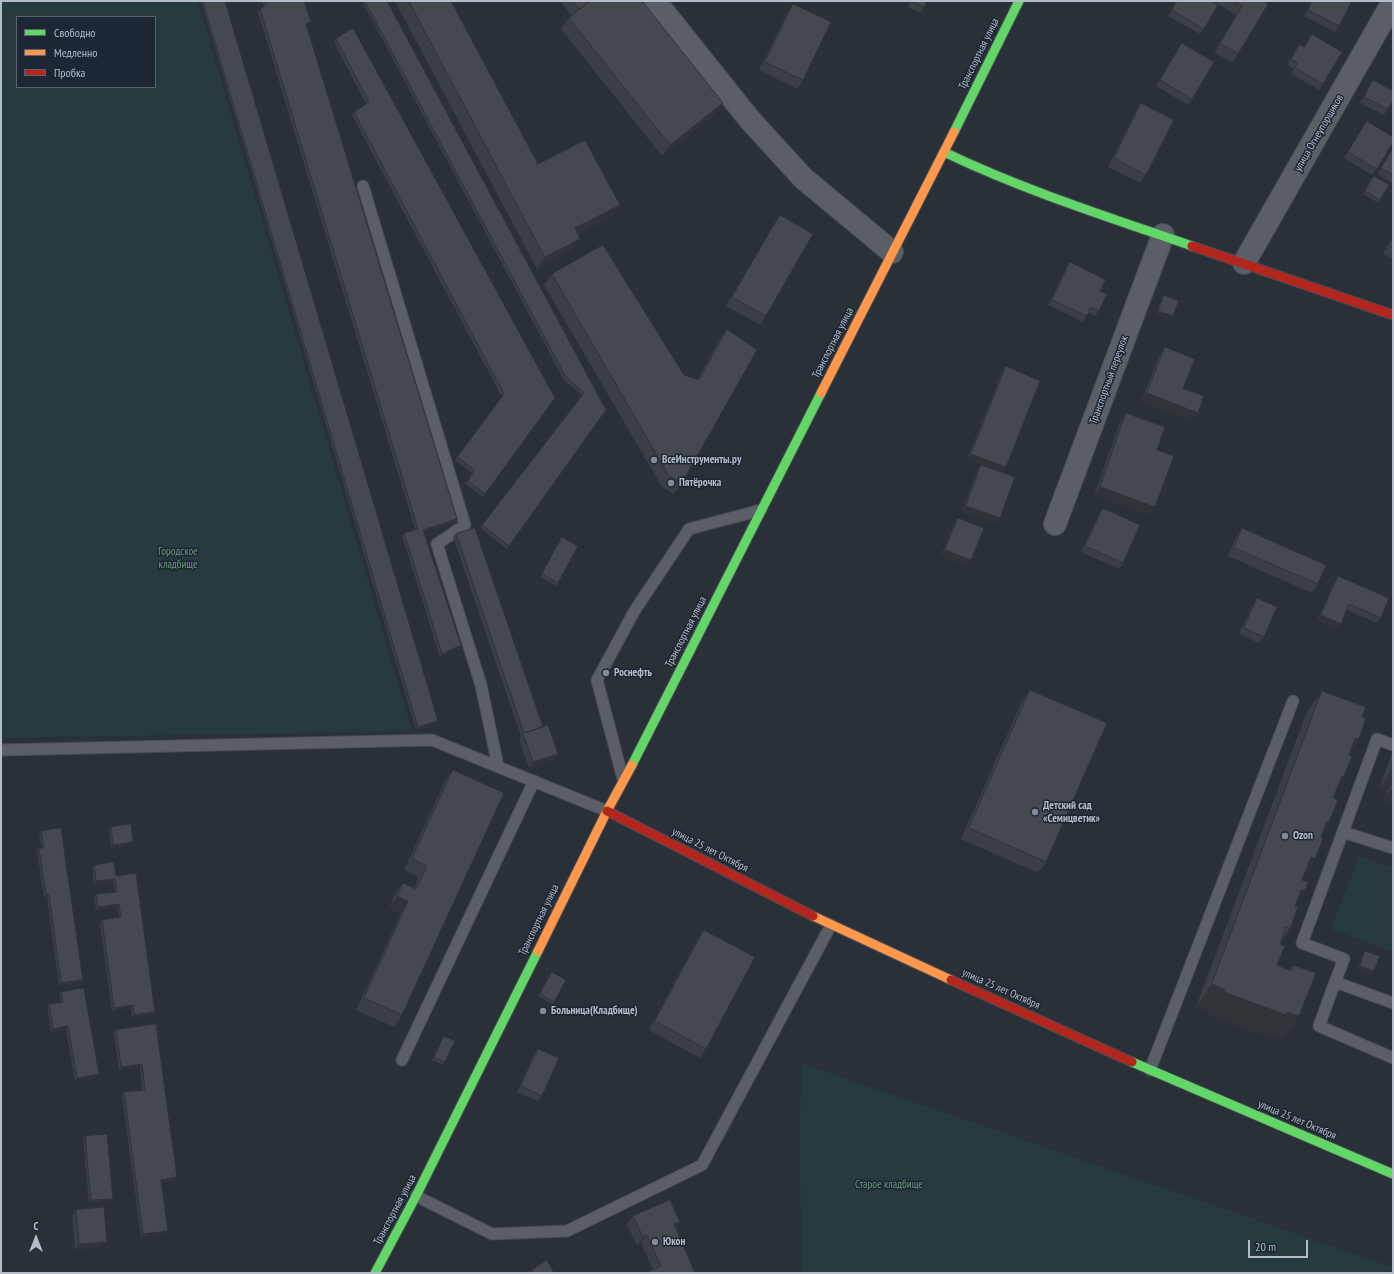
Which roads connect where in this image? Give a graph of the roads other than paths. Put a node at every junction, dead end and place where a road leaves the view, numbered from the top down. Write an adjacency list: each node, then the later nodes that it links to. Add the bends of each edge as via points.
1 (655, 1): 7 (street, via 750,120 803,178)
2 (1019, 1): 4 (main road, Транспортная улица)
3 (1393, 2): 8 (street, улица Огнеупорщиков)
4 (944, 152): 6 (main road, via 973,166 1087,210); 7 (main road, Транспортная улица)
5 (363, 186): 15 (lane, via 464,525 437,544 481,685)
6 (1162, 235): 8 (main road); 11 (street, Транспортный переулок)
7 (892, 252): 10 (main road, Транспортная улица)
8 (1244, 263): 9 (main road)
9 (1393, 315)
10 (761, 510): 17 (main road, Транспортная улица); 17 (lane, via 689,529 635,610 597,680)
11 (1055, 524)
12 (1293, 701): 26 (lane)
13 (1393, 745): 19 (lane, via 1377,739)
14 (1, 750): 15 (lane, via 432,740)
15 (498, 766): 16 (lane)
16 (534, 781): 18 (lane); 25 (lane)
17 (624, 781): 18 (main road, Транспортная улица)
18 (607, 811): 21 (main road, улица 25 лет Октября); 28 (main road, Транспортная улица)
19 (1343, 832): 20 (lane); 22 (lane, via 1302,943 1344,958)
20 (1393, 848)
21 (832, 925): 26 (main road, улица 25 лет Октября); 28 (lane, via 702,1165 567,1231 492,1234)
22 (1335, 982): 23 (lane); 24 (lane, via 1319,1026)
23 (1393, 1003)
24 (1393, 1058)
25 (402, 1060)
26 (1150, 1070): 27 (main road, улица 25 лет Октября)
27 (1393, 1174)
28 (416, 1196): 29 (main road, Транспортная улица)
29 (375, 1273)

